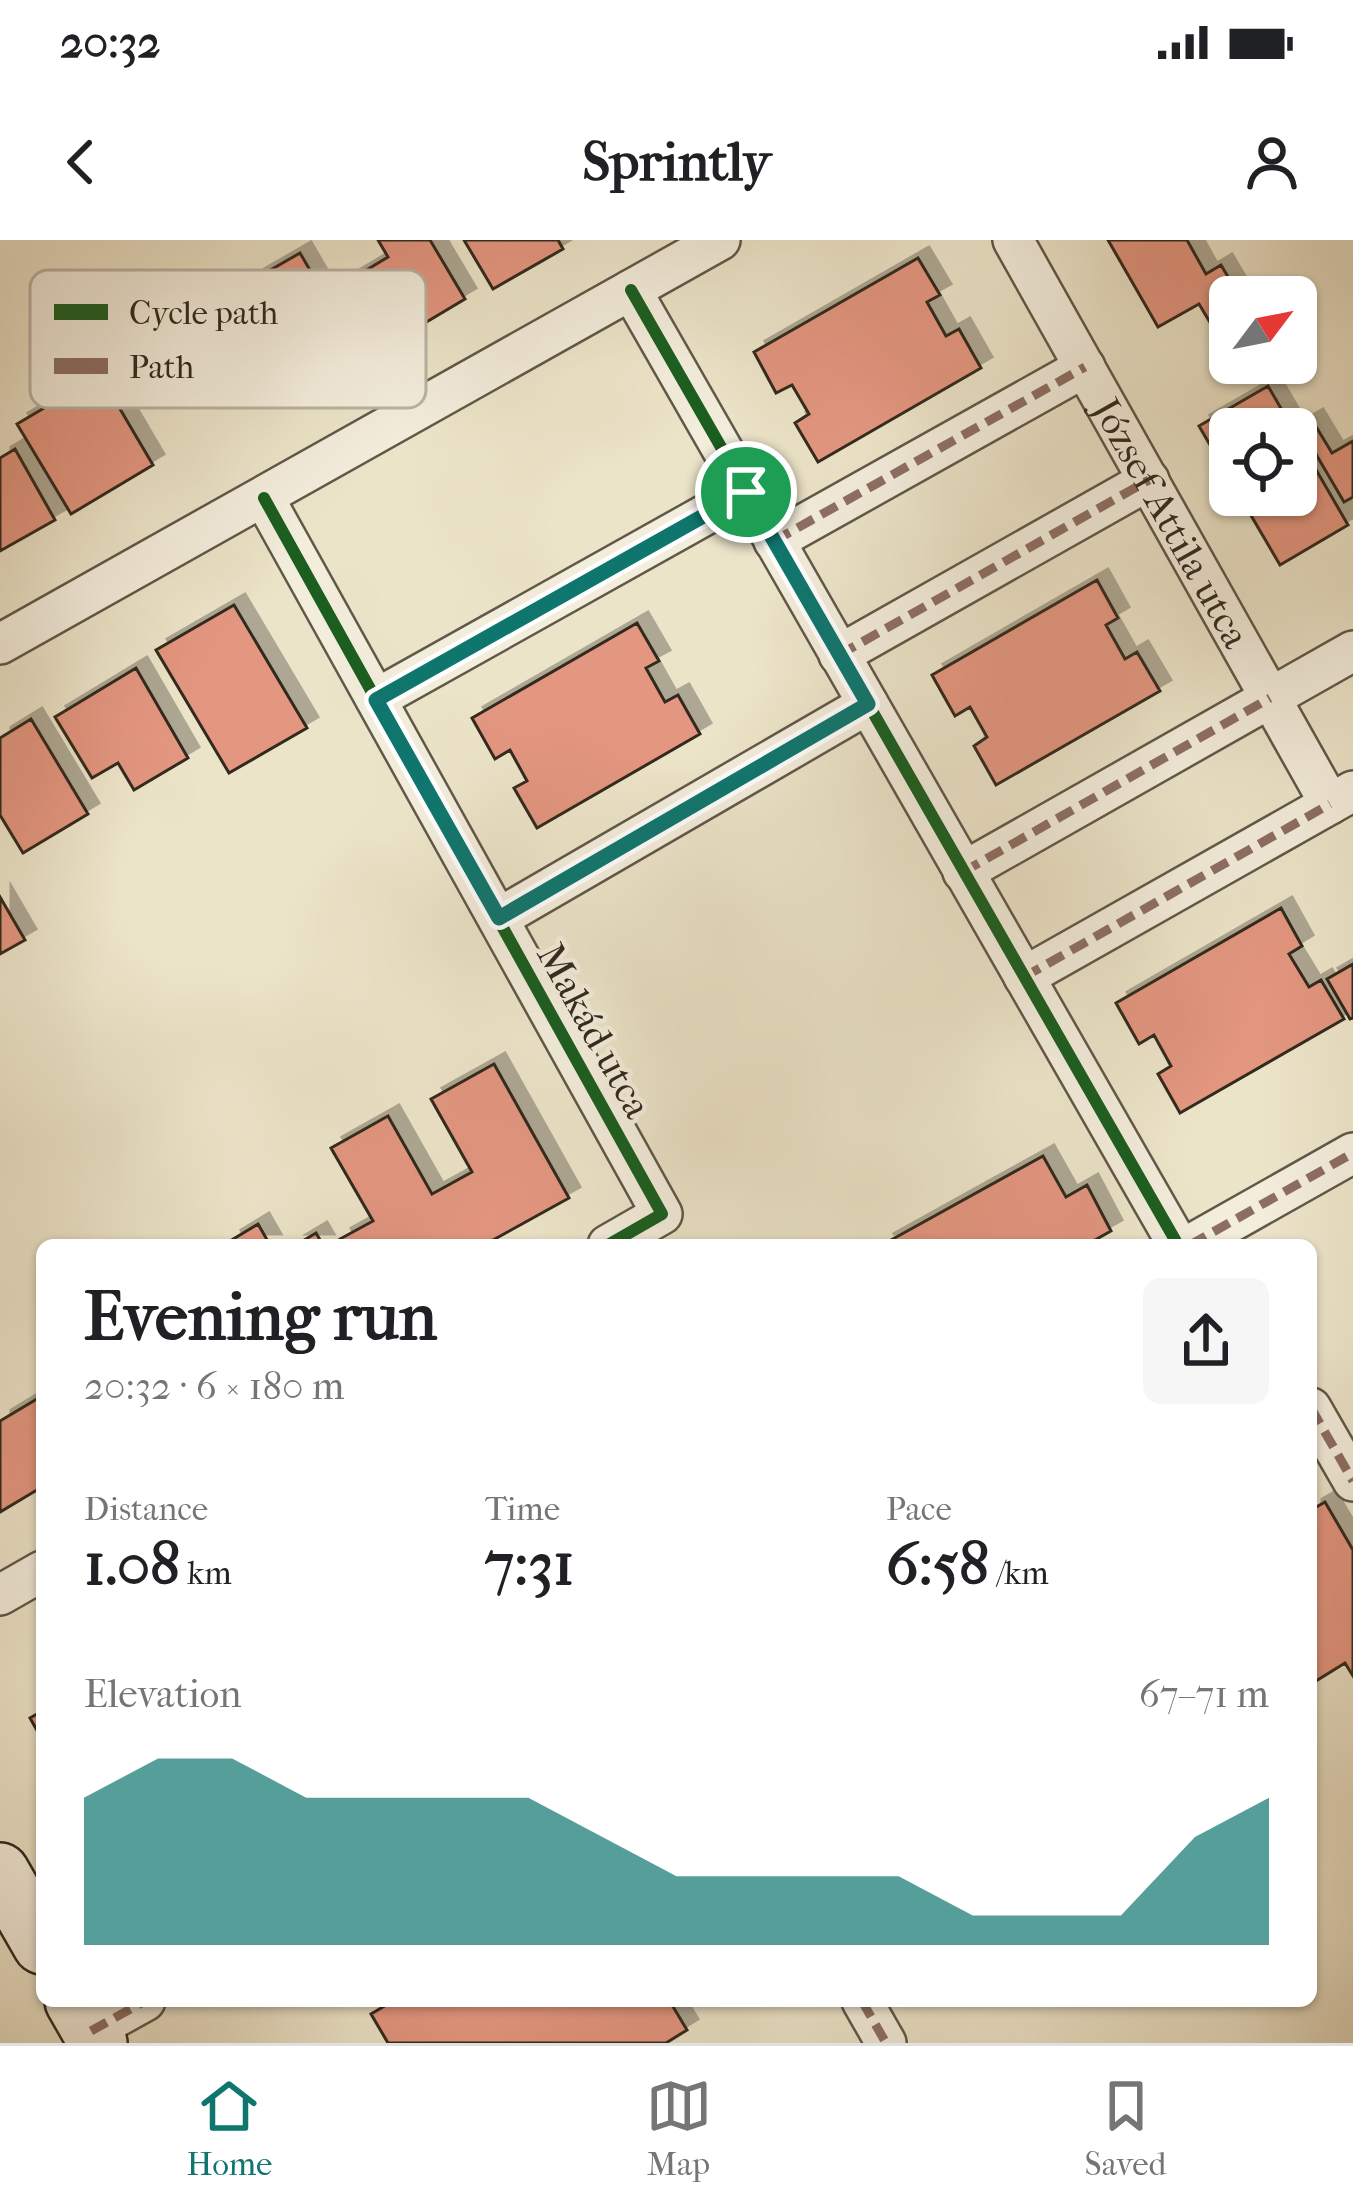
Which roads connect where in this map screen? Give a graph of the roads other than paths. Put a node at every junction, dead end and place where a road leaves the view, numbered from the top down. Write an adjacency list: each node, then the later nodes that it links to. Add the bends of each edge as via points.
1 (720, 240): 3 (street)
2 (1013, 240): 4 (street, József Attila utca)
3 (631, 290): 5 (street); 8 (street)
4 (1085, 367): 7 (street, József Attila utca); 10 (street)
5 (426, 406)
6 (423, 408): 9 (street)
7 (1149, 480): 13 (street); 14 (street, József Attila utca)
8 (746, 492): 10 (street); 15 (street)
9 (264, 498): 11 (street); 15 (street, Makád utca)
10 (774, 541): 13 (street)
11 (0, 644)
12 (1353, 651): 14 (street)
13 (839, 655): 16 (street)
14 (1270, 698): 17 (street, József Attila utca); 18 (street)
15 (376, 700): 19 (street, Makád utca)
16 (868, 704): 18 (street); 19 (street)
17 (1342, 798): 20 (street)
18 (963, 872): 20 (street)
19 (499, 918): 22 (street, Makád utca, via 662,1214)
20 (1024, 977): 23 (street)
21 (1353, 1153): 24 (street)
22 (618, 1239)
23 (1175, 1239)
24 (1201, 1239)
25 (1317, 1418): 26 (street)
26 (1353, 1481)
27 (36, 1574): 28 (street)
28 (0, 1595)
29 (0, 1871): 30 (street)
30 (36, 1934)
31 (131, 2007): 33 (street)
32 (865, 2007): 34 (street)
33 (88, 2025)
34 (886, 2043)

